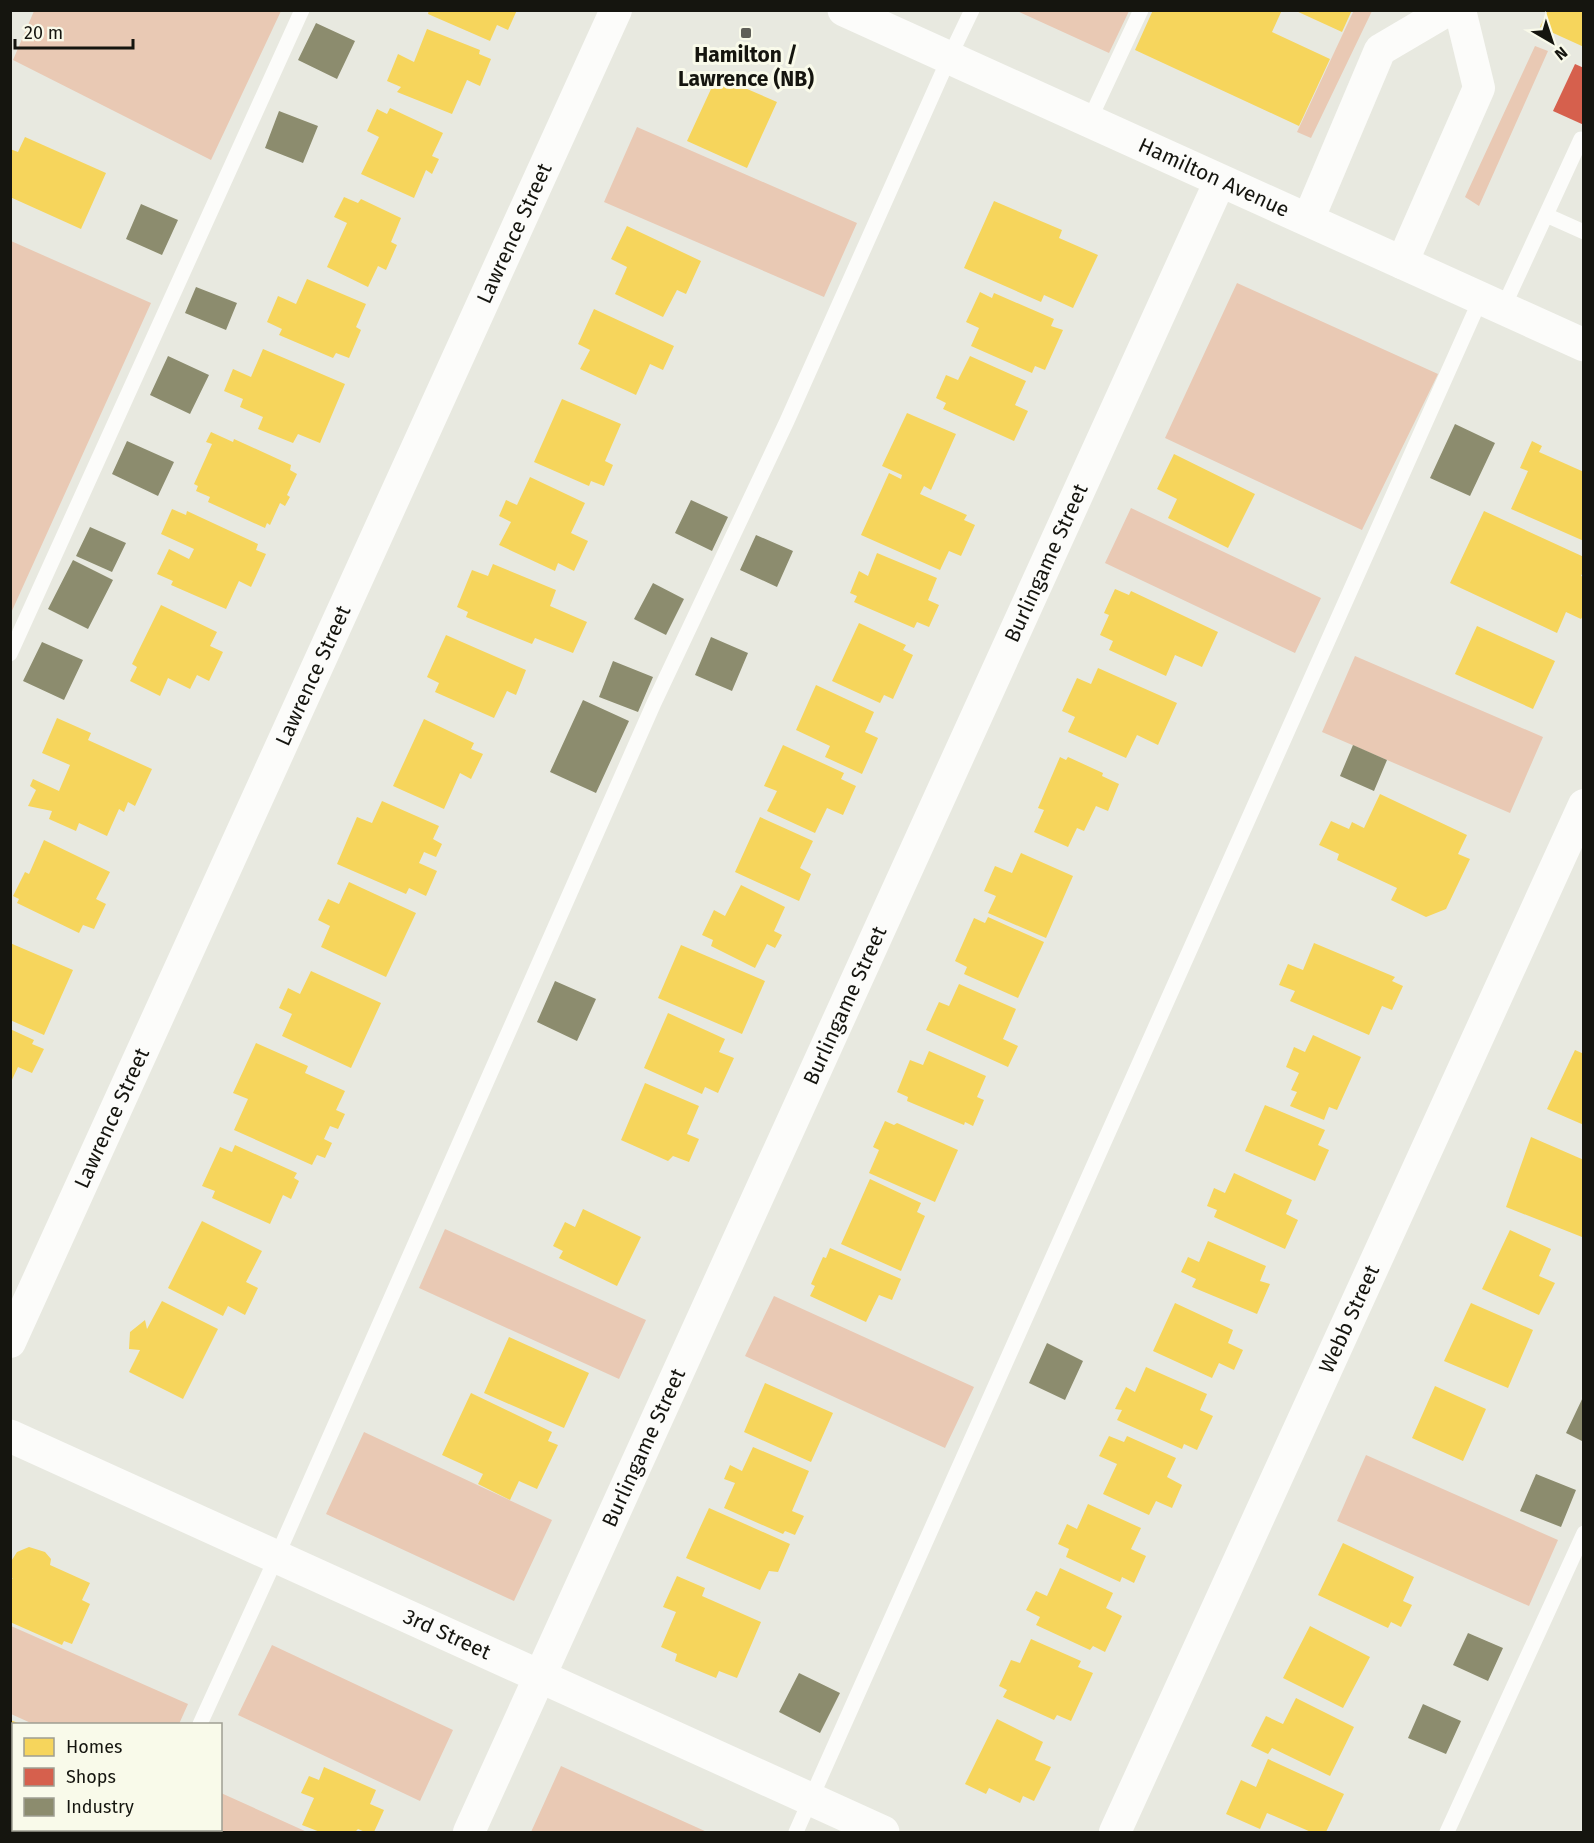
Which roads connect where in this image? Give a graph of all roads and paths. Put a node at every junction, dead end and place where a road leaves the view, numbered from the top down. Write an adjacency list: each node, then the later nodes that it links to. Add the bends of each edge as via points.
1 (302, 10): 18 (lane)
2 (616, 10): 20 (street, Lawrence Street)
3 (844, 10): 8 (street, Hamilton Avenue)
4 (972, 10): 8 (lane)
5 (1141, 10): 9 (lane)
6 (1448, 10): 13 (street, via 1380,50)
7 (1460, 10): 15 (street, via 1479,88)
8 (948, 58): 9 (street, Hamilton Avenue); 23 (lane, via 787,421 654,703)
9 (1089, 122): 11 (street, Hamilton Avenue)
10 (1584, 140): 12 (lane, via 1581,139)
11 (1220, 181): 13 (street, Hamilton Avenue); 24 (street, Burlingame Street)
12 (1546, 215): 14 (lane); 16 (lane)
13 (1308, 220): 15 (street, Hamilton Avenue)
14 (1584, 232)
15 (1402, 263): 16 (street, Hamilton Avenue)
16 (1492, 303): 17 (street, Hamilton Avenue); 26 (lane)
17 (1584, 345)
18 (10, 654)
19 (1584, 805): 30 (street, Webb Street)
20 (10, 1342)
21 (10, 1436): 23 (street, 3rd Street)
22 (1584, 1533): 31 (lane)
23 (277, 1556): 24 (street, 3rd Street); 25 (lane)
24 (540, 1676): 26 (street, 3rd Street); 27 (street, Burlingame Street)
25 (201, 1723)
26 (811, 1800): 28 (lane); 29 (street, 3rd Street)
27 (469, 1833)
28 (796, 1833)
29 (883, 1833)
30 (1115, 1833)
31 (1447, 1833)

